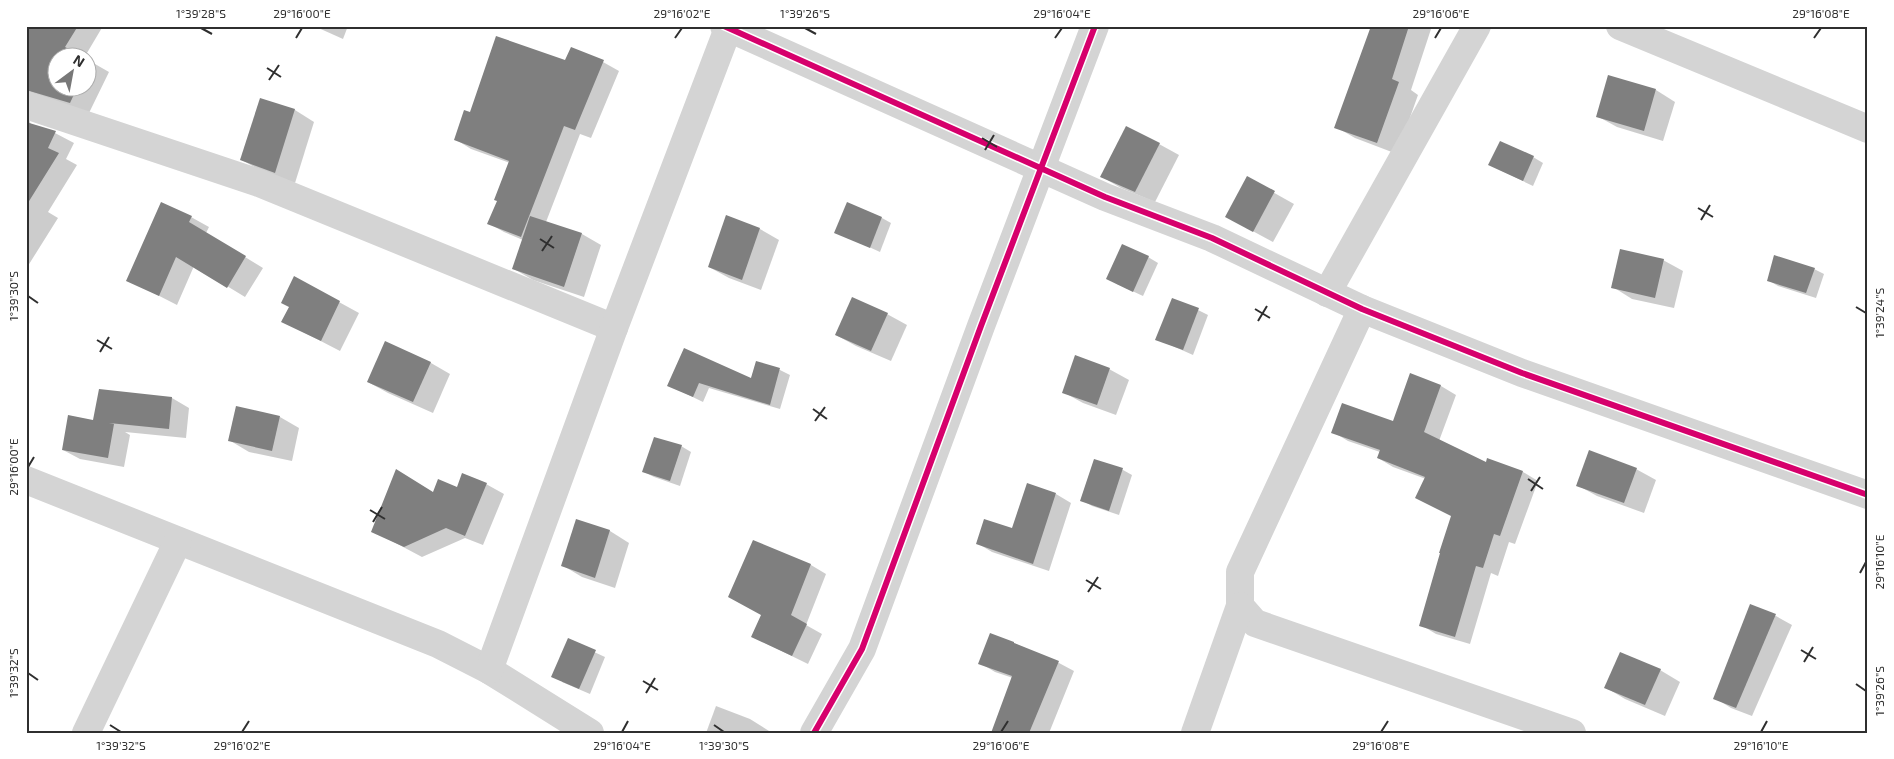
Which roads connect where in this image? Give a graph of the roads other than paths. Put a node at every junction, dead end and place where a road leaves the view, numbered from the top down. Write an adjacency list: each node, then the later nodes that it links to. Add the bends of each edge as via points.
1 (1095, 26): 7 (street)
2 (1477, 26): 8 (street)
3 (1620, 26): 6 (street)
4 (727, 27): 7 (street); 10 (street)
5 (26, 106): 10 (street, via 259,183)
6 (1868, 129)
7 (1040, 169): 8 (street, via 1212,238); 18 (street, via 862,649)
8 (1327, 292): 9 (street)
9 (1362, 309): 12 (street, via 1522,374); 14 (street, via 1240,572)
10 (614, 328): 15 (street)
11 (26, 480): 13 (street)
12 (1868, 494)
13 (178, 541): 15 (street, via 438,644); 16 (street)
14 (1240, 606): 19 (street); 20 (street, via 1255,623)
15 (489, 670): 17 (street)
16 (86, 733)
17 (590, 733)
18 (814, 733)
19 (1195, 733)
20 (1572, 733)

